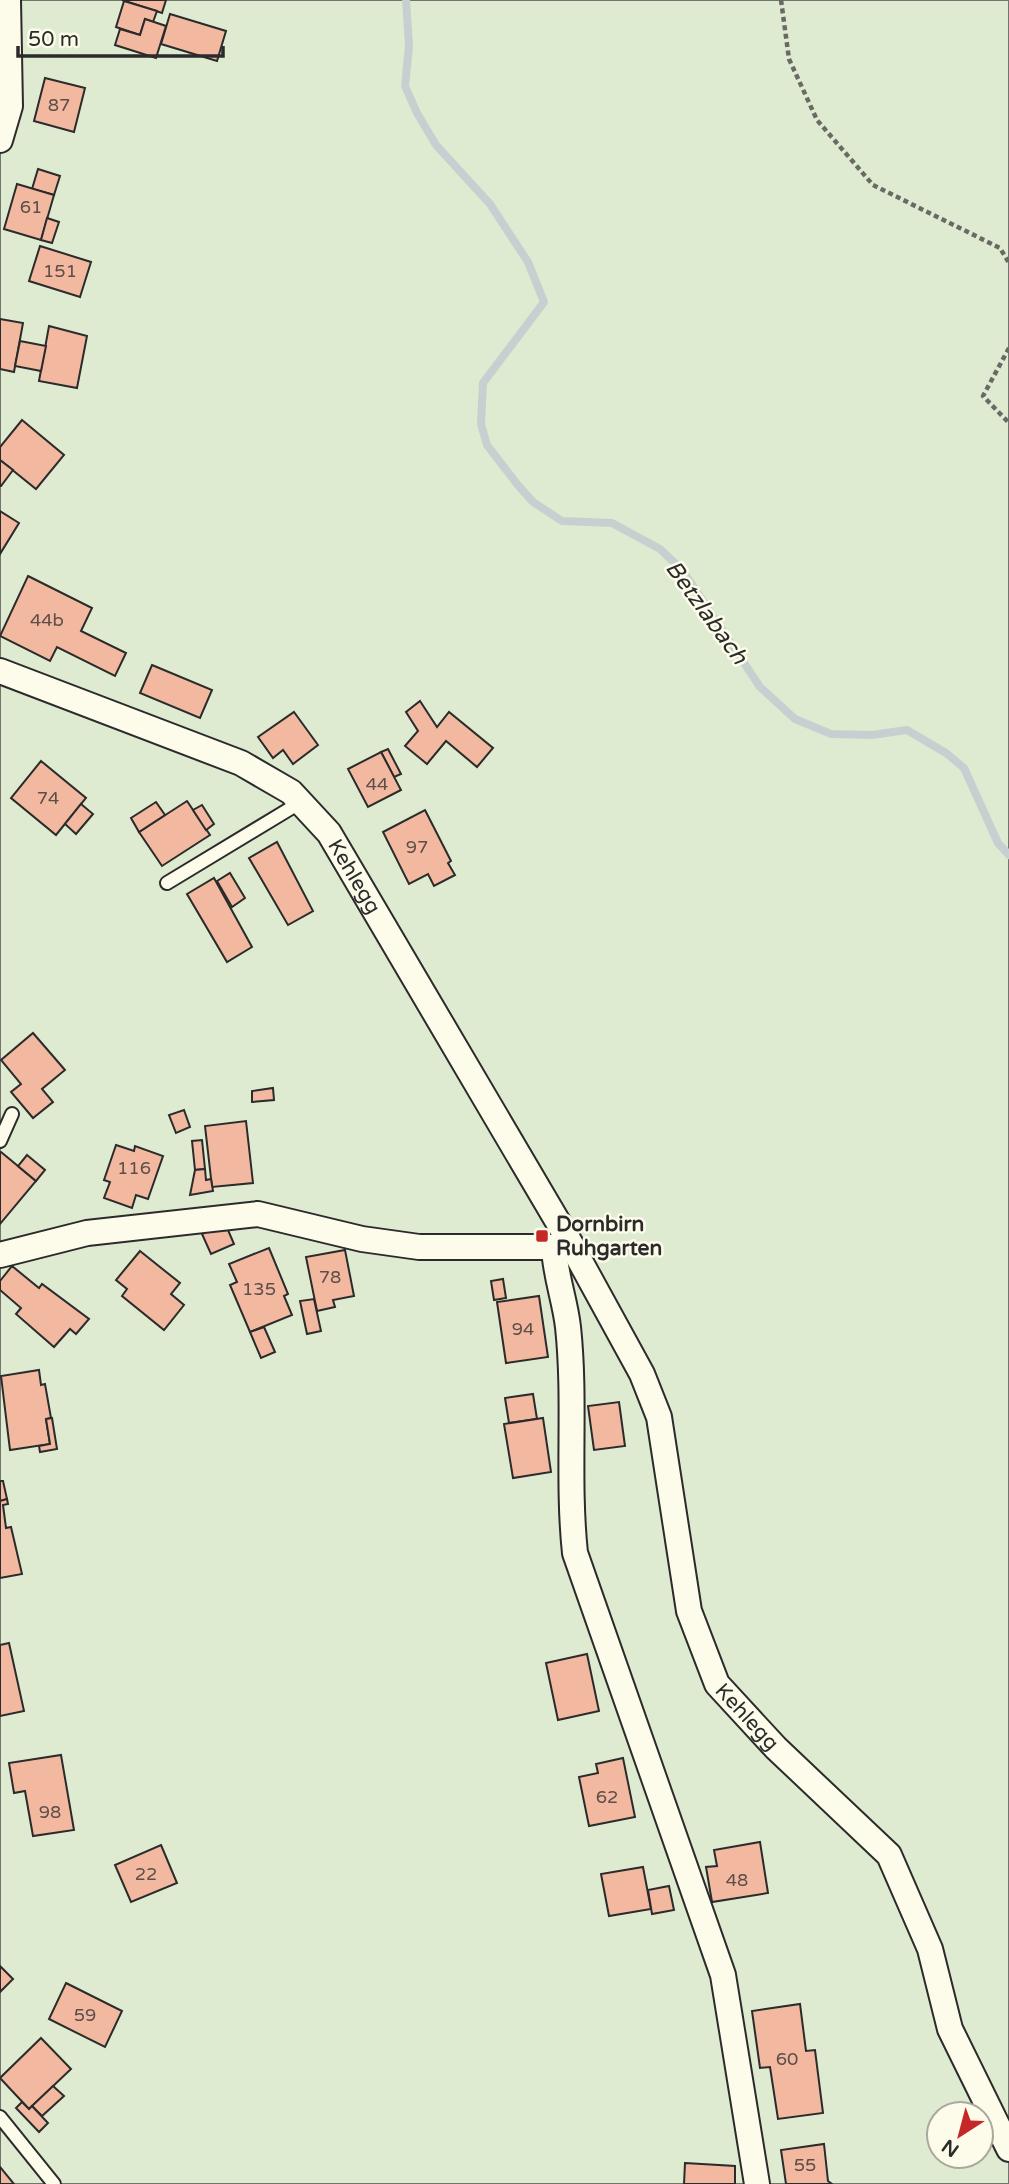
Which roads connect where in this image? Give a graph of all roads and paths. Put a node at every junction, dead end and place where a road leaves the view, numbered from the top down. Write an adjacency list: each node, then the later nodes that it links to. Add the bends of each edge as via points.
1 (8, 0): 3 (street, via 10,106)
2 (781, 0): 4 (path, via 789,59 817,120 873,185 1000,248)
3 (0, 140)
4 (1009, 264)
5 (1009, 348): 6 (path, via 983,396)
6 (1009, 423)
7 (0, 671): 8 (street, Kehlegg, via 241,764)
8 (301, 802): 9 (lane); 12 (street, Kehlegg, via 329,833 364,888)
9 (167, 883)
10 (12, 1114): 11 (lane)
11 (0, 1141)
12 (561, 1243): 13 (street, via 419,1247 258,1214 87,1233); 15 (street, Kehlegg, via 642,1374 659,1417 689,1611 717,1684 776,1748 889,1854 930,1949 950,2029); 17 (street, Kehlegg, via 555,1273 568,1325 576,1553 723,1975)
13 (0, 1255)
14 (0, 2117): 16 (lane)
15 (1009, 2149)
16 (54, 2184)
17 (757, 2184)

